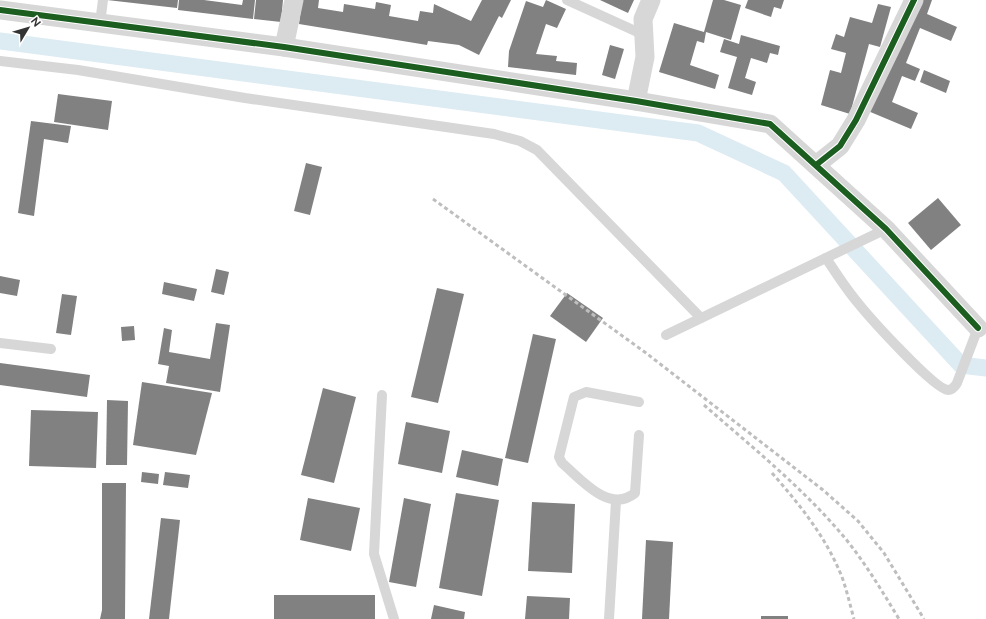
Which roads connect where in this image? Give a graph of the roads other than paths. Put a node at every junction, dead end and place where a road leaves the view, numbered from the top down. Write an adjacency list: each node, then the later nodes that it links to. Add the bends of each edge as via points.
1 (103, 0): 7 (lane)
2 (294, 0): 9 (street)
3 (567, 0): 8 (lane)
4 (651, 0): 8 (street, via 643,19)
5 (914, 0): 12 (street, via 856,120 840,146)
6 (0, 10): 7 (street)
7 (100, 23): 9 (street)
8 (644, 35): 11 (street, via 645,56)
9 (284, 47): 11 (street)
10 (0, 61): 15 (lane, via 78,70 245,98 494,134 520,142 537,150)
11 (636, 101): 12 (street, via 770,124)
12 (816, 165): 13 (street)
13 (885, 229): 14 (lane); 16 (street)
14 (826, 258): 15 (lane); 16 (lane, via 858,303 920,370 940,387 949,390 957,383)
15 (701, 318): 17 (lane)
16 (977, 330)
17 (666, 335)
18 (0, 343): 19 (lane)
19 (51, 349)
20 (382, 395): 24 (lane, via 374,554)
21 (639, 402): 23 (lane, via 586,392 574,397 559,457 562,463 602,496)
22 (639, 435): 23 (lane, via 635,493 628,499)
23 (616, 501): 25 (lane)
24 (394, 619)
25 (609, 619)

